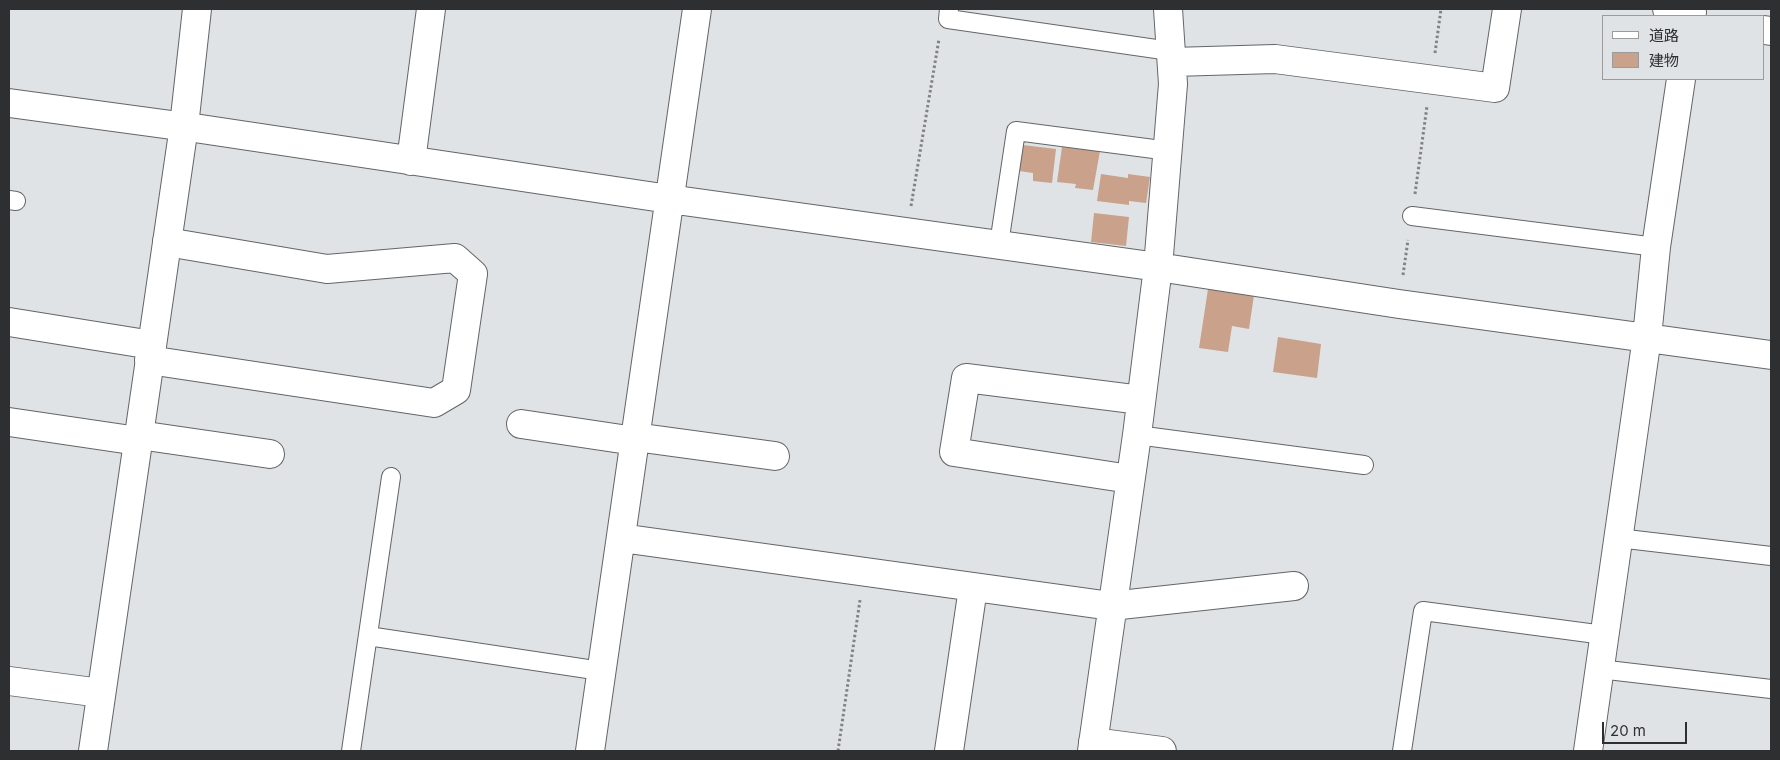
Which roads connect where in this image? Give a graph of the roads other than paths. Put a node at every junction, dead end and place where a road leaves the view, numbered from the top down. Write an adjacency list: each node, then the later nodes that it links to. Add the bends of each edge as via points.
1 (197, 9): 10 (street)
2 (431, 9): 12 (street)
3 (697, 9): 13 (street)
4 (1168, 9): 7 (street)
5 (1507, 9): 7 (street, via 1495,88 1275,59)
6 (949, 14): 7 (lane)
7 (1171, 56): 11 (street)
8 (1681, 80): 17 (street)
9 (9, 103): 10 (street)
10 (184, 126): 12 (street); 15 (street)
11 (1169, 151): 16 (lane, via 1016,131); 18 (street)
12 (411, 161): 13 (street)
13 (670, 199): 16 (street); 28 (street)
14 (1412, 216): 17 (lane)
15 (167, 242): 21 (street); 21 (street, via 327,269 455,258 473,274 456,390 434,403)
16 (999, 244): 18 (street)
17 (1656, 247): 20 (street)
18 (1158, 267): 20 (street); 23 (street)
19 (9, 322): 21 (street)
20 (1647, 337): 22 (street); 35 (street)
21 (151, 352): 27 (street)
22 (1771, 355)
23 (1141, 400): 26 (street); 33 (street, via 966,378 954,452)
24 (9, 422): 27 (street)
25 (521, 424): 28 (street)
26 (1137, 435): 31 (lane); 33 (street)
27 (139, 438): 29 (street); 46 (street)
28 (635, 439): 30 (street); 34 (street)
29 (270, 454)
30 (775, 456)
31 (1364, 465)
32 (391, 477): 41 (lane)
33 (1130, 479): 39 (street)
34 (621, 538): 38 (street); 43 (street)
35 (1618, 538): 36 (lane); 40 (street)
36 (1771, 556)
37 (1294, 586): 39 (street)
38 (973, 588): 39 (street); 51 (street)
39 (1111, 606): 47 (street)
40 (1604, 635): 42 (street); 53 (lane, via 1423,611)
41 (368, 636): 43 (lane); 49 (lane)
42 (1599, 669): 45 (lane); 54 (street)
43 (601, 671): 50 (street)
44 (9, 681): 46 (street)
45 (1771, 689)
46 (101, 693): 48 (street)
47 (1093, 746): 52 (street)
48 (93, 751)
49 (351, 751)
50 (590, 751)
51 (949, 751)
52 (1162, 751)
53 (1402, 751)
54 (1588, 751)

